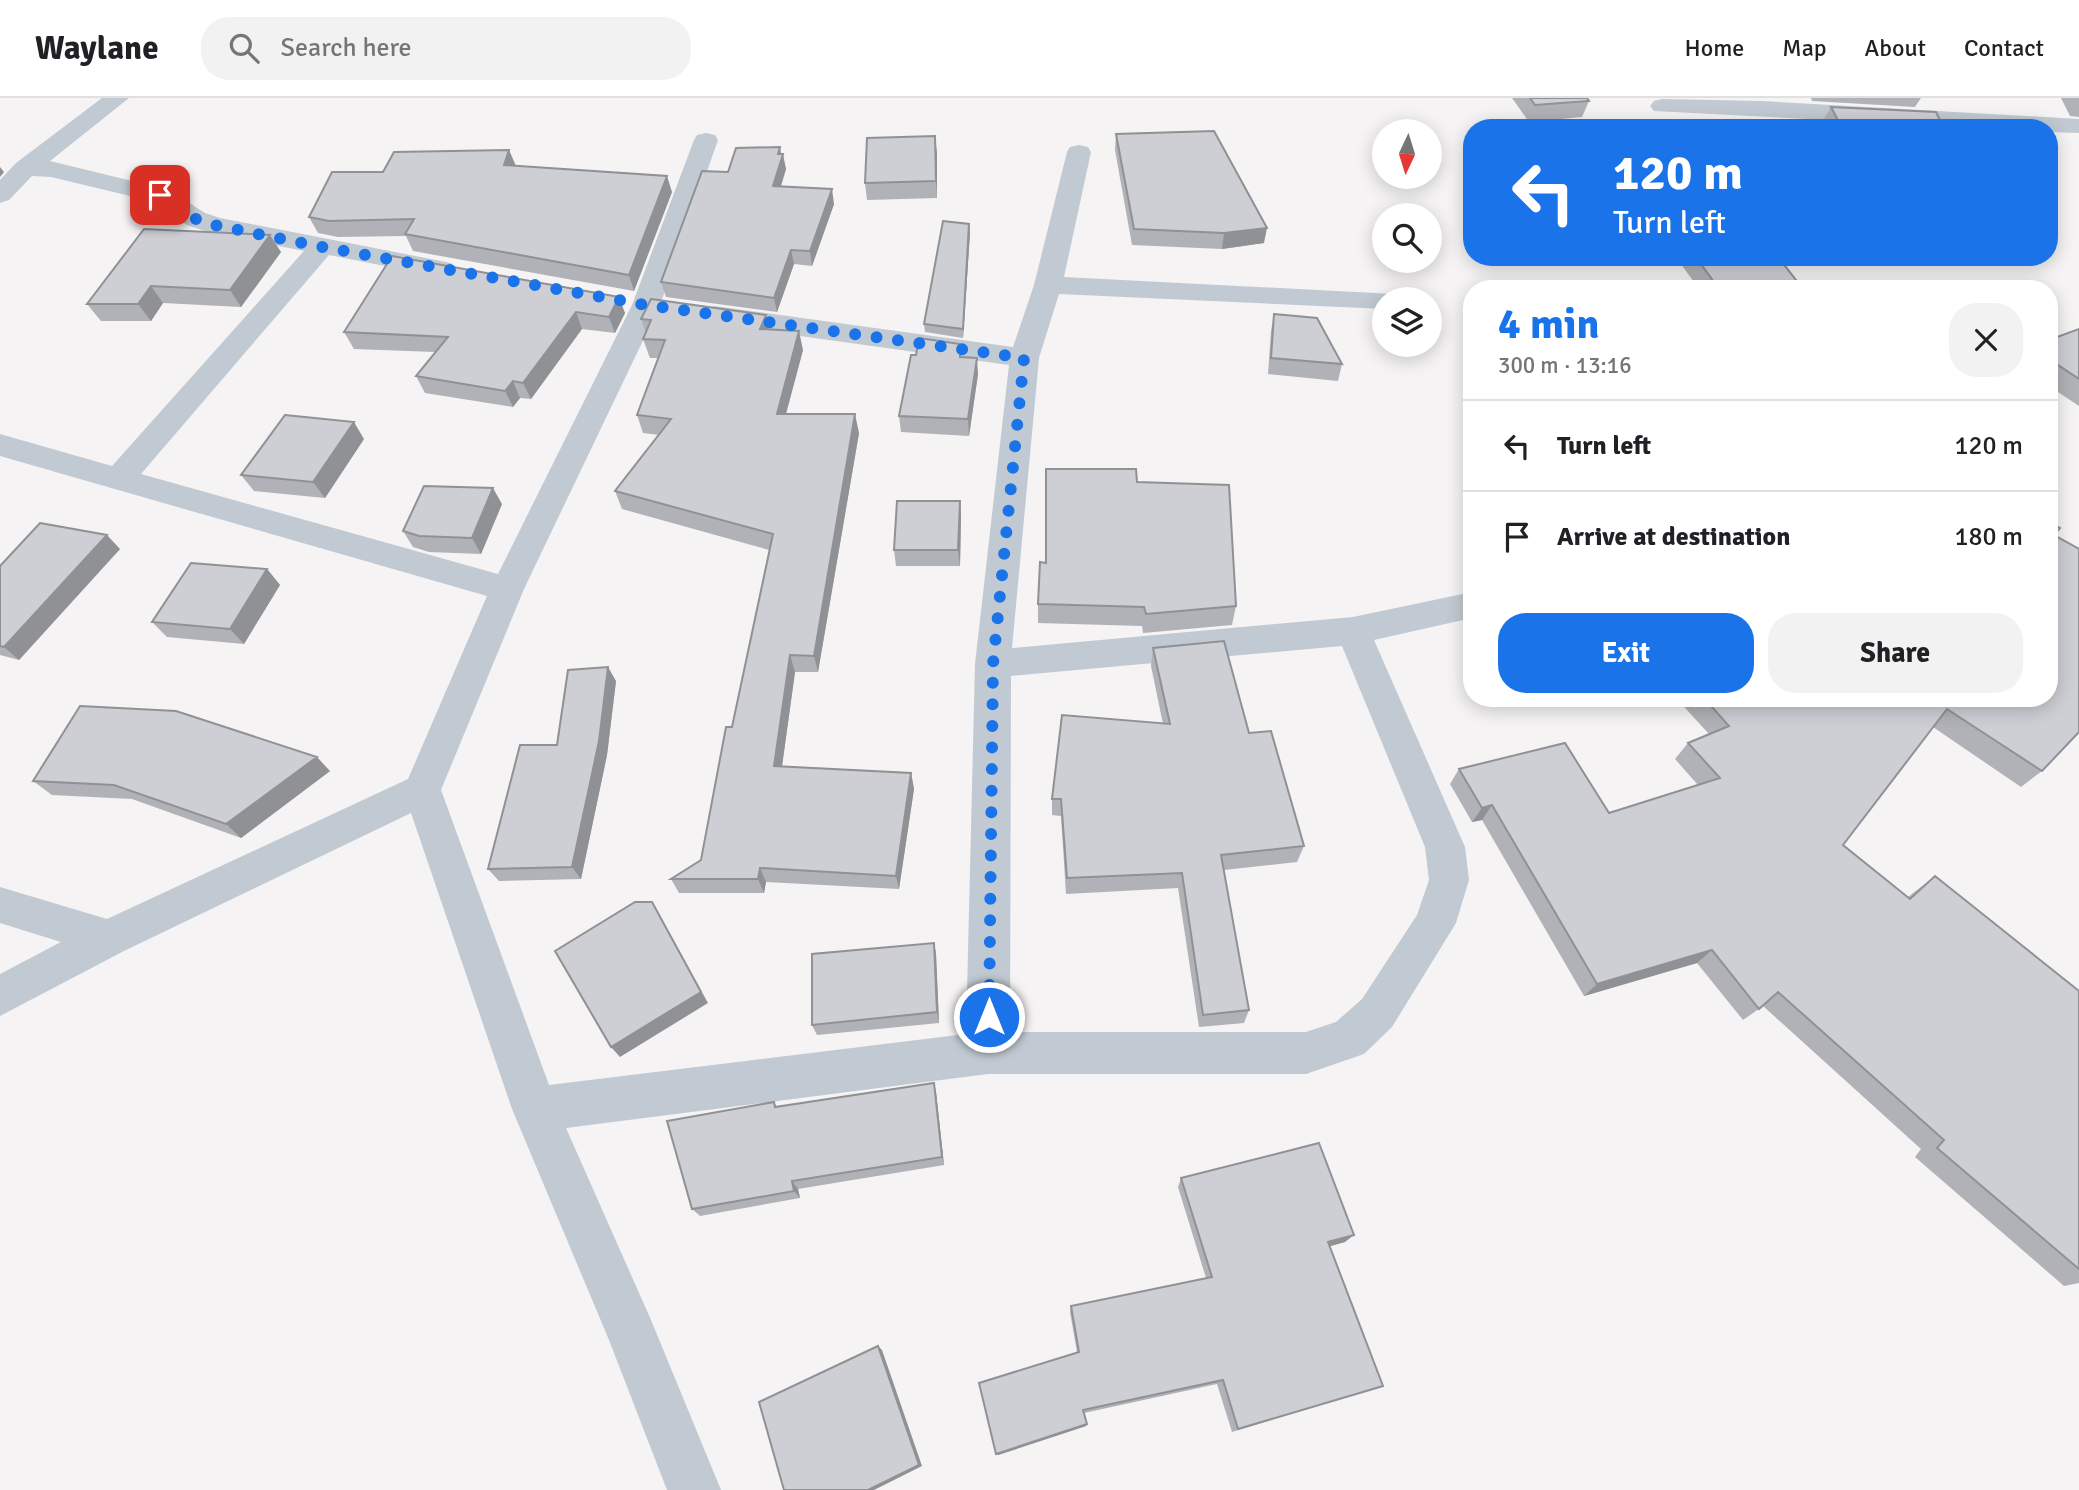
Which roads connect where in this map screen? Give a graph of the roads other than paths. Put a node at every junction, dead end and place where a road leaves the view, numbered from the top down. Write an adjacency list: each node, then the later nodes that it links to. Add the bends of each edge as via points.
1 (117, 98): 9 (street)
2 (1659, 102): 3 (street); 4 (street)
3 (1669, 119)
4 (1956, 119)
5 (2058, 125): 6 (street)
6 (2079, 126)
7 (706, 140): 15 (street)
8 (1079, 152): 13 (street)
9 (25, 168): 10 (street); 11 (street, via 51,169 160,195 214,225)
10 (0, 194)
11 (322, 247): 12 (street); 18 (street)
12 (470, 274)
13 (1048, 285): 14 (street); 16 (street)
14 (1372, 299)
15 (656, 306): 16 (street); 19 (street)
16 (1024, 358): 22 (street)
17 (0, 445): 18 (street)
18 (117, 480): 19 (street)
19 (507, 589): 23 (street)
20 (1463, 607): 21 (street)
21 (1353, 631): 22 (street); 27 (street, via 1445,847 1449,880 1435,923 1377,1013 1349,1039 1306,1053)
22 (993, 664): 27 (street)
23 (422, 790): 25 (street); 28 (street)
24 (0, 905): 25 (street)
25 (109, 938): 26 (street)
26 (0, 996)
27 (988, 1053): 28 (street)
28 (535, 1109): 29 (street)
29 (694, 1490)

